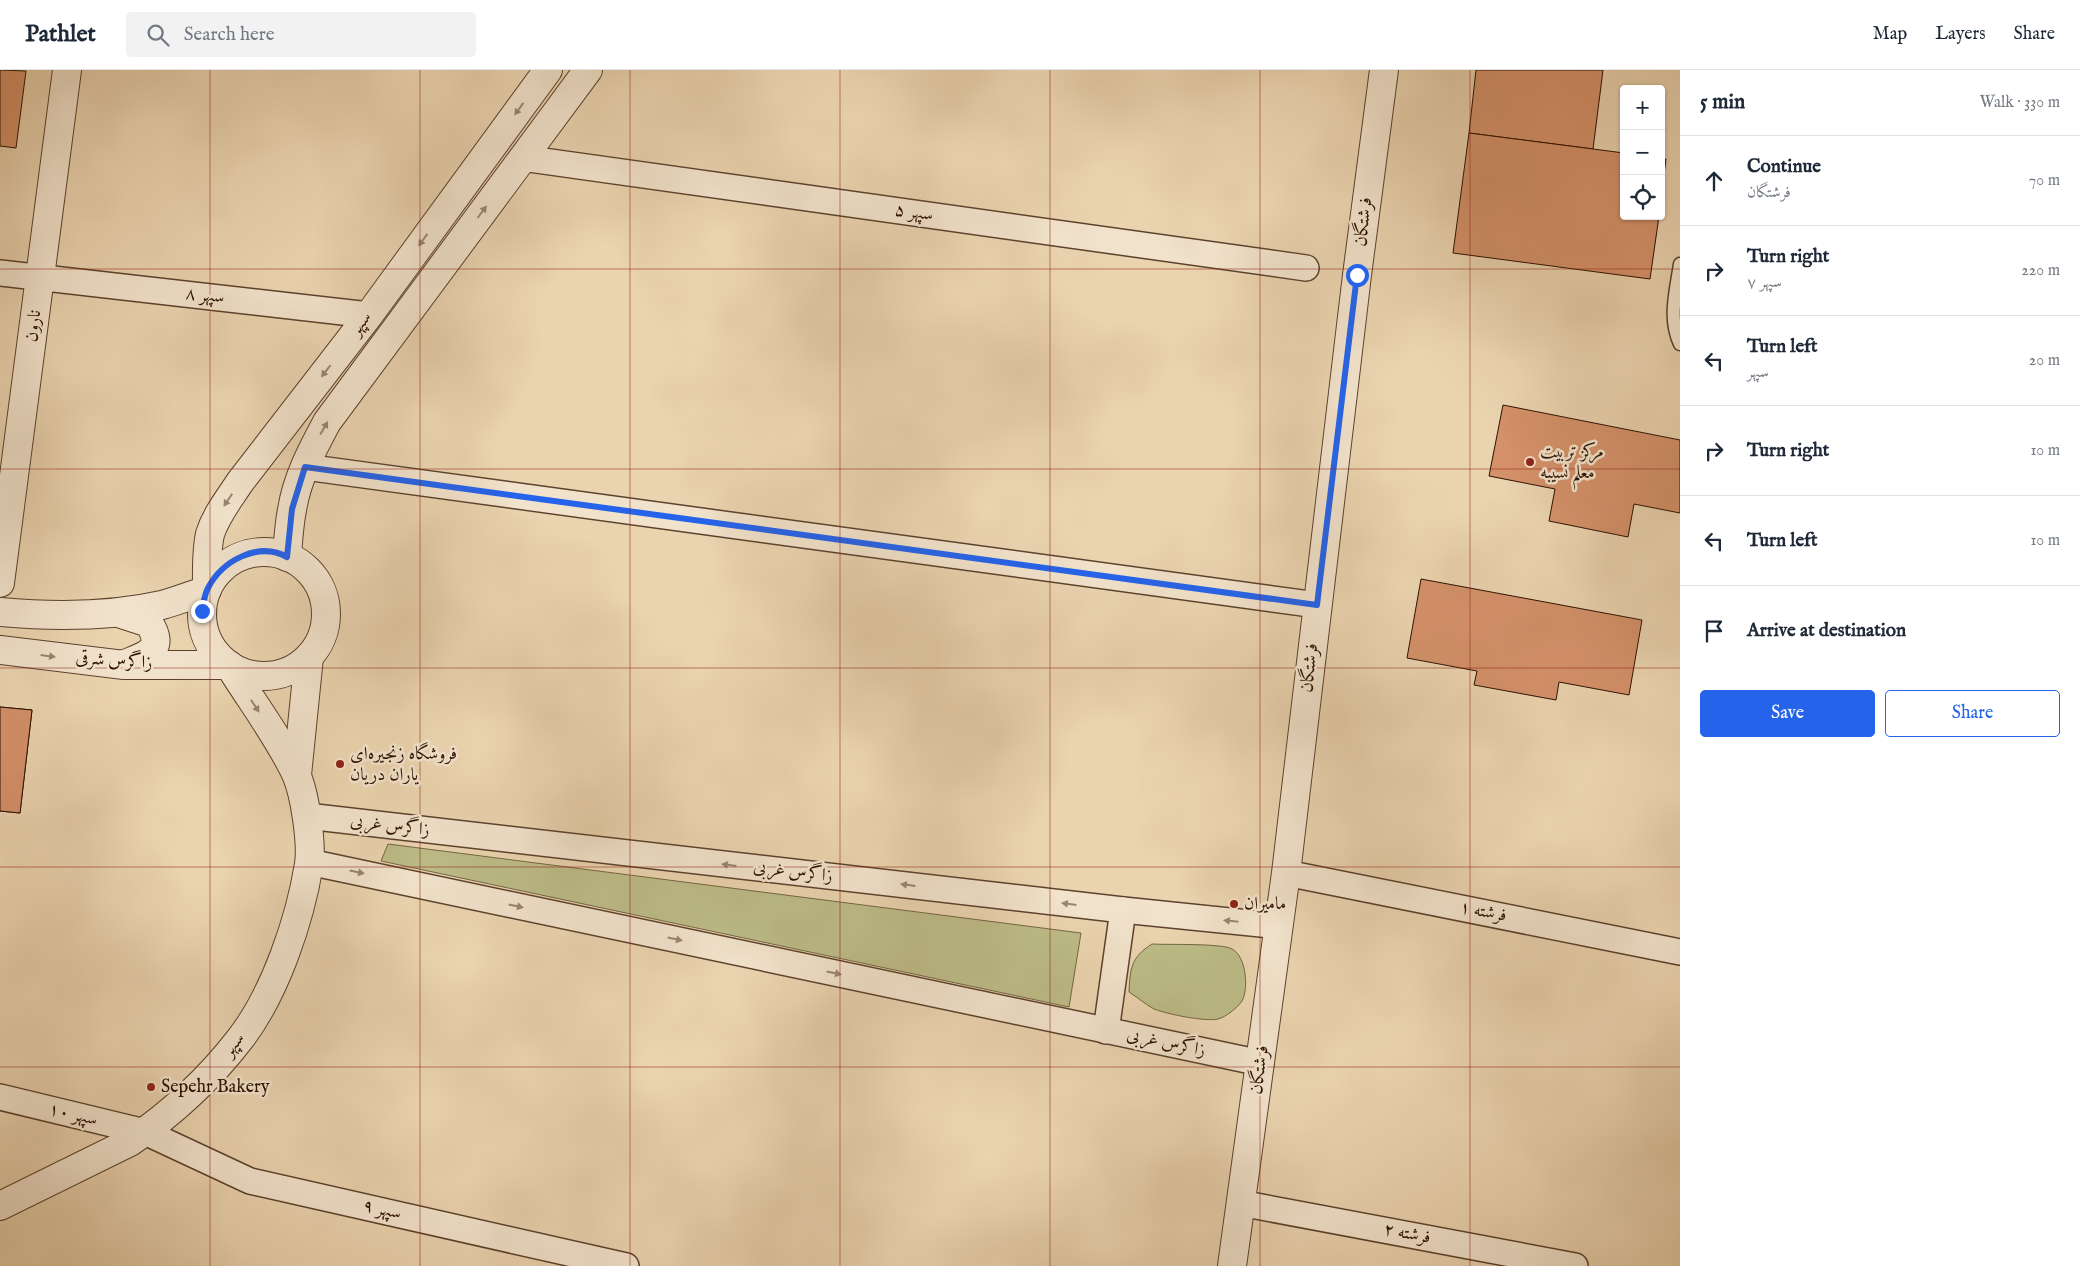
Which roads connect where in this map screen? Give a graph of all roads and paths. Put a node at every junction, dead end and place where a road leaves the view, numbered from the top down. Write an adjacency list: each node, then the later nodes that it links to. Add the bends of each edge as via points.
1 (68, 70): 10 (street, نارون)
2 (548, 70): 5 (street, سپهر, one-way to 5)
3 (588, 70): 6 (street, سپهر)
4 (1384, 70): 19 (street, فرشتگان)
5 (488, 152): 6 (street); 11 (street, سپهر, one-way to 11)
6 (522, 158): 8 (street, سپهر ۵); 12 (street, سپهر, one-way to 6)
7 (1680, 264): 13 (lane, via 1673,314 1674,332)
8 (1306, 268)
9 (0, 273): 10 (street, سپهر ۸)
10 (40, 278): 11 (street, سپهر ۸); 17 (street, نارون)
11 (369, 315): 12 (street); 14 (street, سپهر, one-way to 14)
12 (401, 320): 15 (street, سپهر, one-way to 12, via 327,422)
13 (1680, 344)
14 (261, 454): 15 (street); 18 (street, سپهر, one-way to 18, via 222,509 210,534)
15 (305, 467): 16 (street, سپهر, via 292,509); 19 (street)
16 (287, 557): 18 (street, via 259,552 242,556 215,576); 23 (street, via 300,563 315,578 325,597 327,618 322,639)
17 (0, 583)
18 (207, 590): 21 (street, via 164,604); 25 (street, via 202,611 204,631 214,650)
19 (1317, 605): 29 (street, فرشتگان)
20 (0, 612): 21 (street, via 47,616)
21 (114, 612): 24 (street, via 150,623 156,634 156,645 148,655)
22 (0, 650): 24 (street, زاگرس شرقی, one-way to 24)
23 (309, 657): 25 (street, via 292,669 272,676 242,672); 26 (street)
24 (124, 665): 25 (street, زاگرس شرقی)
25 (229, 665): 26 (street, one-way to 26)
26 (297, 775): 27 (street, سپهر)
27 (307, 816): 28 (street, سپهر); 30 (street, زاگرس غربی, one-way to 27)
28 (309, 862): 33 (street, زاگرس غربی, one-way to 33); 36 (street, سپهر, via 284,953 262,1005 242,1037 213,1071)
29 (1286, 873): 31 (street, فرشتگان); 32 (street, فرشته ۱)
30 (1123, 910): 31 (street, زاگرس غربی, one-way to 30); 33 (street)
31 (1279, 926): 34 (street, فرشتگان)
32 (1680, 952)
33 (1106, 1031): 34 (street, زاگرس غربی)
34 (1261, 1063): 37 (street, فرشتگان)
35 (0, 1098): 36 (street, سپهر ۱۰)
36 (145, 1132): 38 (street, سپهر, via 106,1155); 39 (street, سپهر ۹, via 250,1180)
37 (1240, 1203): 40 (street, فرشتگان); 41 (street, فرشته ۲)
38 (0, 1206)
39 (626, 1266)
40 (1232, 1266)
41 (1575, 1266)

